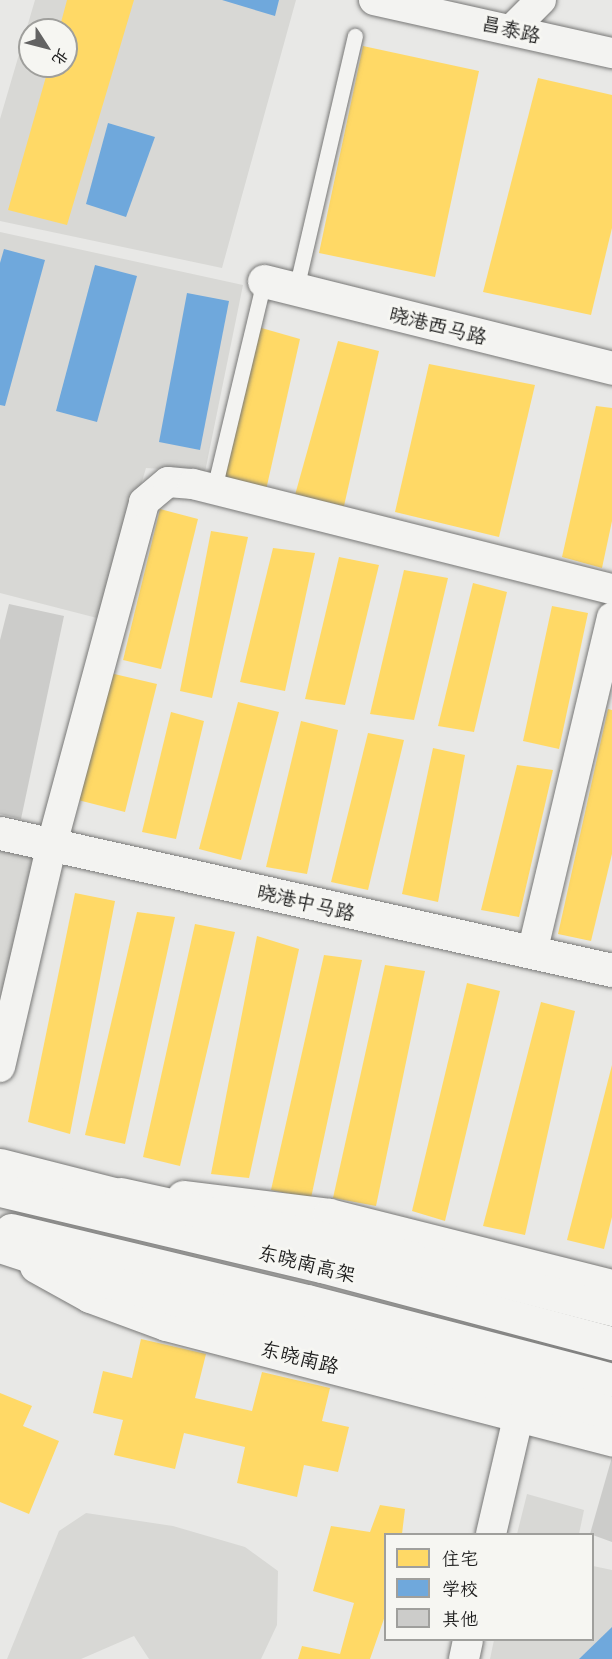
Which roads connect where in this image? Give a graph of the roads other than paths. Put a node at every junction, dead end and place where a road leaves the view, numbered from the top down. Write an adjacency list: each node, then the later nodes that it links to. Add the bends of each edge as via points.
1 (374, 0): 3 (street, 昌泰路)
2 (541, 0): 3 (street)
3 (512, 29): 5 (street, 昌泰路)
4 (355, 36): 7 (lane)
5 (612, 53)
6 (264, 281): 7 (main road, 晓港西马路); 9 (lane)
7 (296, 289): 8 (main road, 晓港西马路)
8 (612, 368)
9 (214, 489): 10 (street); 13 (street, via 168,482 144,502)
10 (612, 589)
11 (612, 617): 14 (street)
12 (0, 833): 13 (main road, 晓港中马路)
13 (52, 844): 14 (main road, 晓港中马路); 16 (street)
14 (532, 953): 15 (main road, 晓港中马路)
15 (612, 970)
16 (0, 1067)
17 (0, 1165): 19 (main road)
18 (0, 1190): 25 (main road, 东晓南高架, via 321,1266)
19 (121, 1194): 22 (main road, via 211,1198 329,1215); 23 (main road, via 430,1262); 24 (main road, via 313,1256)
20 (0, 1227): 26 (main road, 东晓南高架, via 307,1300)
21 (0, 1246): 27 (main road, via 170,1275); 28 (main road, via 100,1279); 29 (main road, 东晓南路, via 90,1296 166,1324)
22 (612, 1286)
23 (612, 1309)
24 (612, 1332)
25 (612, 1343)
26 (612, 1380)
27 (612, 1390)
28 (612, 1413)
29 (519, 1414): 30 (main road, 东晓南路); 31 (street)
30 (612, 1439)
31 (491, 1533)
32 (468, 1641): 33 (street)
33 (464, 1659)

